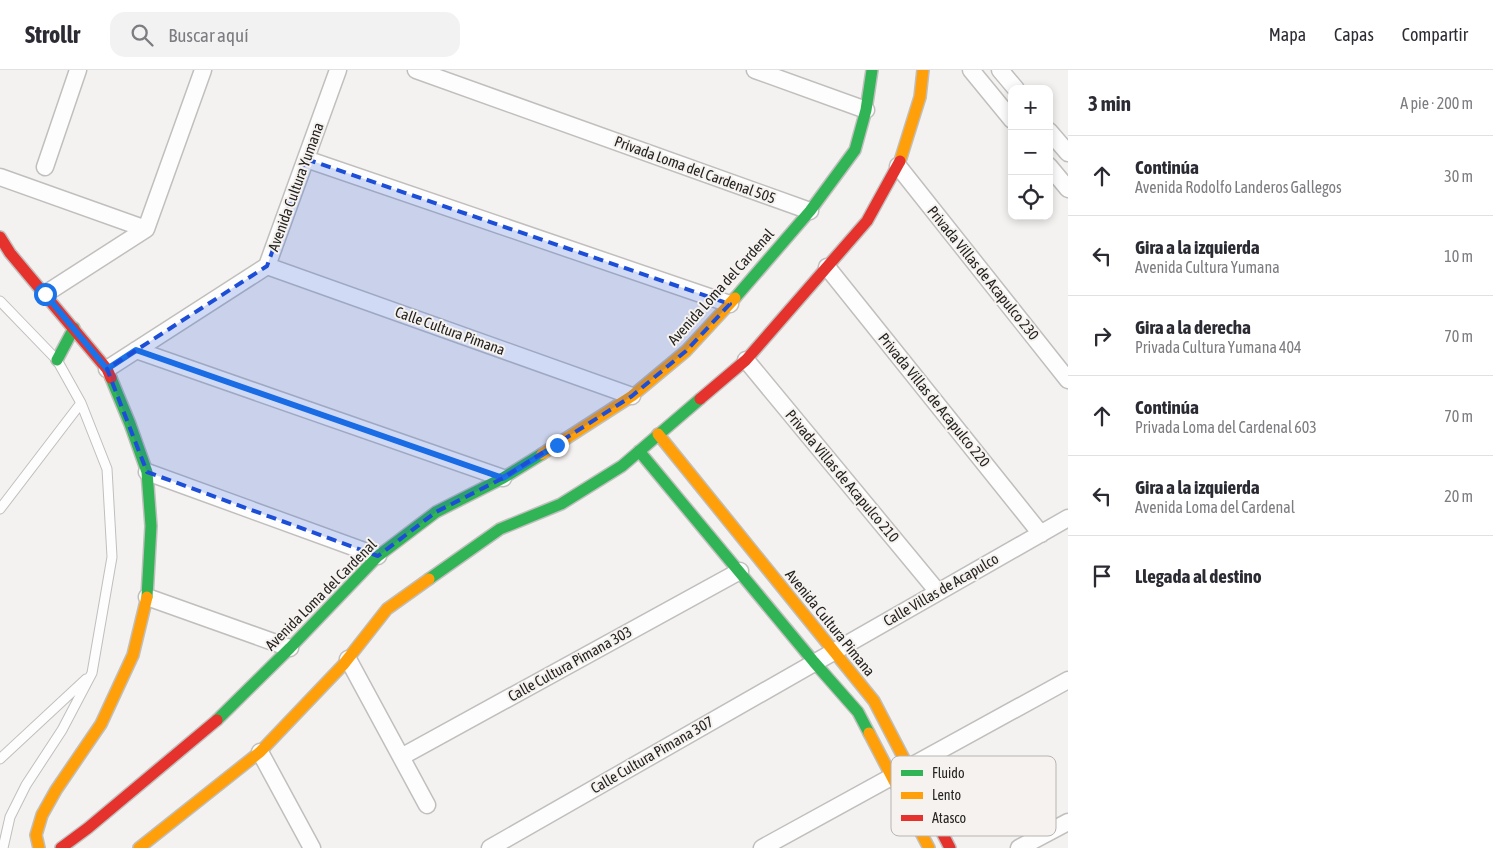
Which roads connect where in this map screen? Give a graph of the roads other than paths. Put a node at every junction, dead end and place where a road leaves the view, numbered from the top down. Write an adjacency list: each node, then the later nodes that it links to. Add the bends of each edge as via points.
1 (78, 70): 17 (street)
2 (203, 70): 22 (street)
3 (338, 70): 15 (street, Avenida Cultura Yumana)
4 (416, 70): 21 (street, Privada Loma del Cardenal 505)
5 (755, 70): 11 (street)
6 (872, 70): 11 (street, Avenida Loma del Cardenal)
7 (923, 70): 16 (street, via 920,97)
8 (971, 70): 12 (street)
9 (1000, 70): 10 (street)
10 (1013, 85)
11 (866, 110): 21 (street, Avenida Loma del Cardenal, via 855,150)
12 (1008, 115)
13 (1053, 136): 14 (street)
14 (1068, 153)
15 (306, 159): 24 (street, Avenida Cultura Yumana); 28 (street)
16 (898, 166): 25 (street, via 867,221); 34 (street, Privada Villas de Acapulco 230)
17 (45, 167)
18 (1053, 171): 20 (street)
19 (0, 178): 22 (street)
20 (1068, 189)
21 (810, 211): 28 (street, Avenida Loma del Cardenal)
22 (146, 229): 26 (street)
23 (0, 237): 26 (street)
24 (267, 266): 30 (street, Avenida Cultura Yumana); 35 (street, Calle Cultura Pimana)
25 (827, 267): 32 (street); 43 (street, Privada Villas de Acapulco 220)
26 (45, 294): 29 (street)
27 (0, 301): 31 (lane)
28 (730, 304): 35 (street, Avenida Loma del Cardenal, via 686,350)
29 (74, 328): 31 (street); 33 (street)
30 (136, 350): 33 (street, Avenida Cultura Yumana); 40 (street)
31 (57, 360): 36 (lane)
32 (746, 360): 37 (street); 46 (street, Privada Villas de Acapulco 210)
33 (107, 369): 39 (street)
34 (1068, 380)
35 (632, 396): 40 (street, Avenida Loma del Cardenal)
36 (81, 403): 41 (lane); 52 (lane, via 107,469 112,557)
37 (658, 434): 38 (street); 49 (street, Avenida Cultura Pimana)
38 (639, 451): 45 (street); 50 (street, via 622,466 561,504 500,529 387,609)
39 (147, 472): 44 (street); 47 (street, via 151,526)
40 (503, 478): 44 (street, Avenida Loma del Cardenal, via 436,512)
41 (0, 509)
42 (1068, 518): 43 (street, Calle Villas de Acapulco)
43 (1041, 534): 46 (street, Calle Villas de Acapulco)
44 (378, 556): 48 (street, Avenida Loma del Cardenal)
45 (740, 571): 51 (street); 57 (street, Calle Cultura Pimana 303)
46 (938, 592): 49 (street, Calle Villas de Acapulco)
47 (147, 596): 48 (street); 67 (street, via 133,656 101,724 42,815 36,835)
48 (290, 648): 68 (street, Avenida Loma del Cardenal, via 216,722)
49 (834, 651): 51 (street, Calle Villas de Acapulco); 55 (street, Avenida Cultura Pimana, via 874,701)
50 (348, 659): 54 (street); 57 (street)
51 (814, 662): 59 (street, via 858,712); 71 (street, Calle Cultura Pimana 307)
52 (92, 674): 58 (lane); 66 (lane, via 62,730 26,785 10,817)
53 (1068, 680): 56 (street)
54 (260, 752): 69 (street); 70 (street)
55 (903, 756)
56 (929, 756)
57 (401, 757): 60 (street)
58 (0, 758)
59 (891, 777): 72 (street)
60 (427, 805)
61 (1068, 822): 62 (street)
62 (1056, 828)
63 (923, 836): 73 (street)
64 (944, 836): 74 (street, Avenida Cultura Pimana)
65 (1042, 836): 75 (street)
66 (3, 848)
67 (39, 848)
68 (61, 848)
69 (139, 848)
70 (312, 848)
71 (490, 848)
72 (762, 848)
73 (929, 848)
74 (950, 848)
75 (1019, 848)

